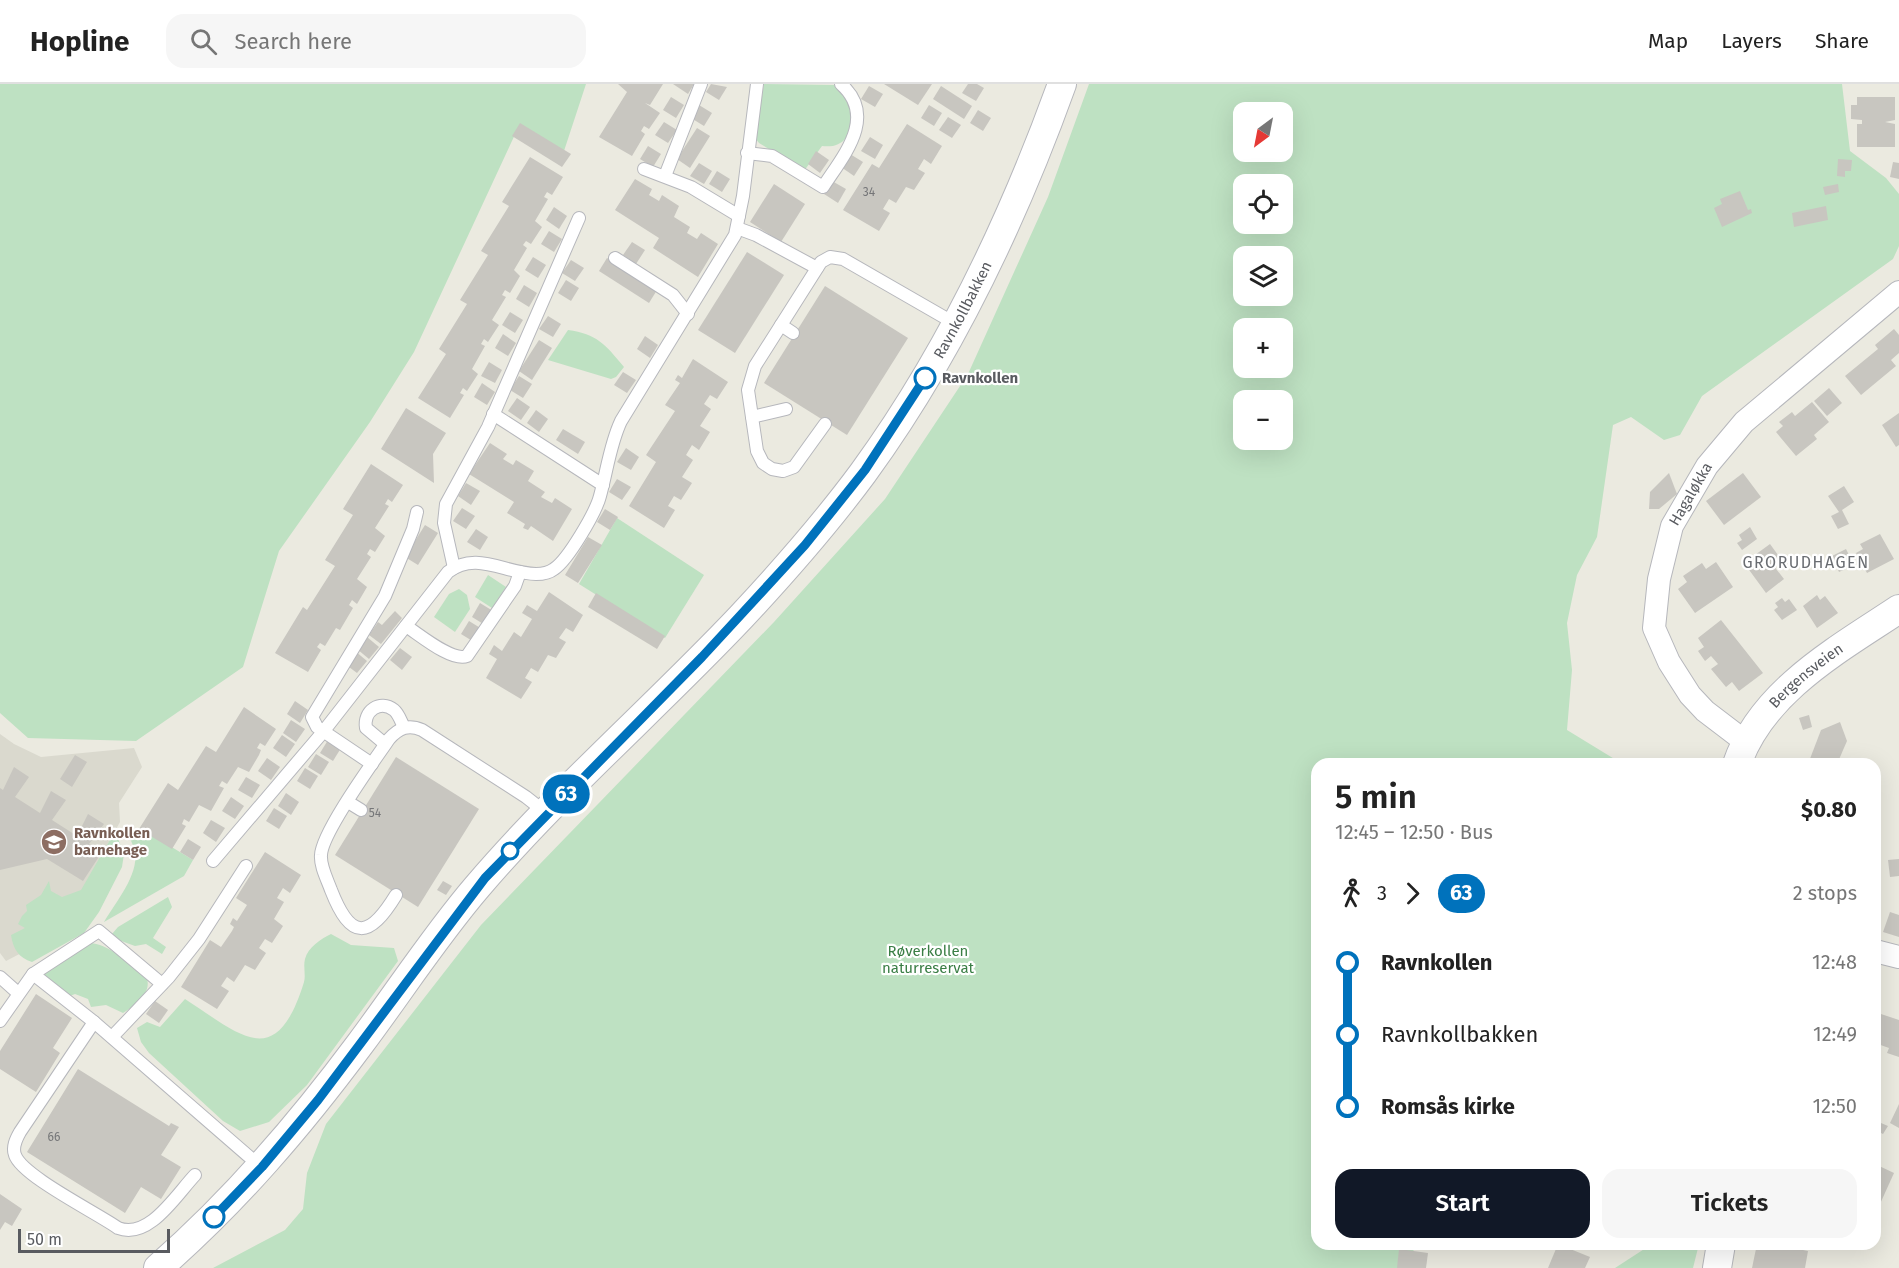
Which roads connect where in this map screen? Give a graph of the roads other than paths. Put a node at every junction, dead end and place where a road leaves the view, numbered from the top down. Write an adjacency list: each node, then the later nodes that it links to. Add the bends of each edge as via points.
1 (701, 84): 7 (lane)
2 (757, 84): 5 (lane)
3 (841, 84): 5 (lane, via 857,109 857,130 823,187 772,156)
4 (1062, 84): 14 (street, Ravnkollbakken, via 1010,216)
5 (747, 153): 9 (lane)
6 (644, 169): 7 (lane)
7 (665, 176): 9 (lane, via 706,195)
8 (579, 218): 18 (lane)
9 (738, 222): 11 (lane); 13 (lane, via 728,249)
10 (615, 258): 13 (lane, via 673,295)
11 (817, 268): 14 (lane, via 827,258 843,259); 15 (lane)
12 (1899, 292): 30 (street, Hagaløkka, via 1744,422 1707,466 1672,526 1659,579 1654,628 1690,695)
13 (688, 314): 21 (lane, via 621,421)
14 (956, 324): 34 (street, Ravnkollbakken, via 894,428 818,530 743,615)
15 (780, 325): 16 (lane); 19 (lane, via 750,378)
16 (794, 333)
17 (786, 410): 19 (lane)
18 (494, 414): 21 (lane); 23 (lane, via 444,510)
19 (752, 417): 20 (lane, via 759,457 778,471 788,471 798,464)
20 (825, 424)
21 (603, 485): 24 (lane, via 596,506 560,564 544,573)
22 (417, 512): 28 (lane, via 385,596 313,714 314,724)
23 (454, 568): 24 (lane, via 479,562); 26 (lane)
24 (520, 572): 26 (lane, via 515,586 467,656 450,655)
25 (1899, 609): 30 (street, Bergensveien, via 1789,688 1773,705)
26 (406, 626): 28 (lane)
27 (404, 727): 29 (lane); 29 (lane, via 392,709 381,705 372,709 366,717 366,728); 34 (lane, via 422,730 526,796)
28 (323, 732): 31 (lane); 35 (lane)
29 (386, 744): 31 (lane)
30 (1742, 753)
31 (372, 764): 32 (lane)
32 (348, 802): 33 (lane); 37 (lane, via 325,839 320,856 341,913 354,926 371,926)
33 (361, 810)
34 (547, 814): 47 (street, Ravnkollbakken, via 474,891 318,1100)
35 (213, 861)
36 (246, 866): 42 (lane, via 199,939)
37 (396, 895)
38 (1881, 952): 39 (street)
39 (1899, 957)
40 (33, 974): 42 (lane, via 99,932); 43 (lane); 45 (lane)
41 (0, 977): 43 (lane)
42 (162, 984): 46 (lane)
43 (18, 993): 44 (lane)
44 (0, 1021)
45 (94, 1022): 46 (lane); 48 (lane, via 20,1132 14,1149 18,1161 32,1174 130,1232 145,1227)
46 (112, 1037): 47 (lane)
47 (262, 1167): 50 (street, Ravnkollbakken)
48 (195, 1175)
49 (1719, 1250): 51 (street)
50 (159, 1268)
51 (1717, 1268)

